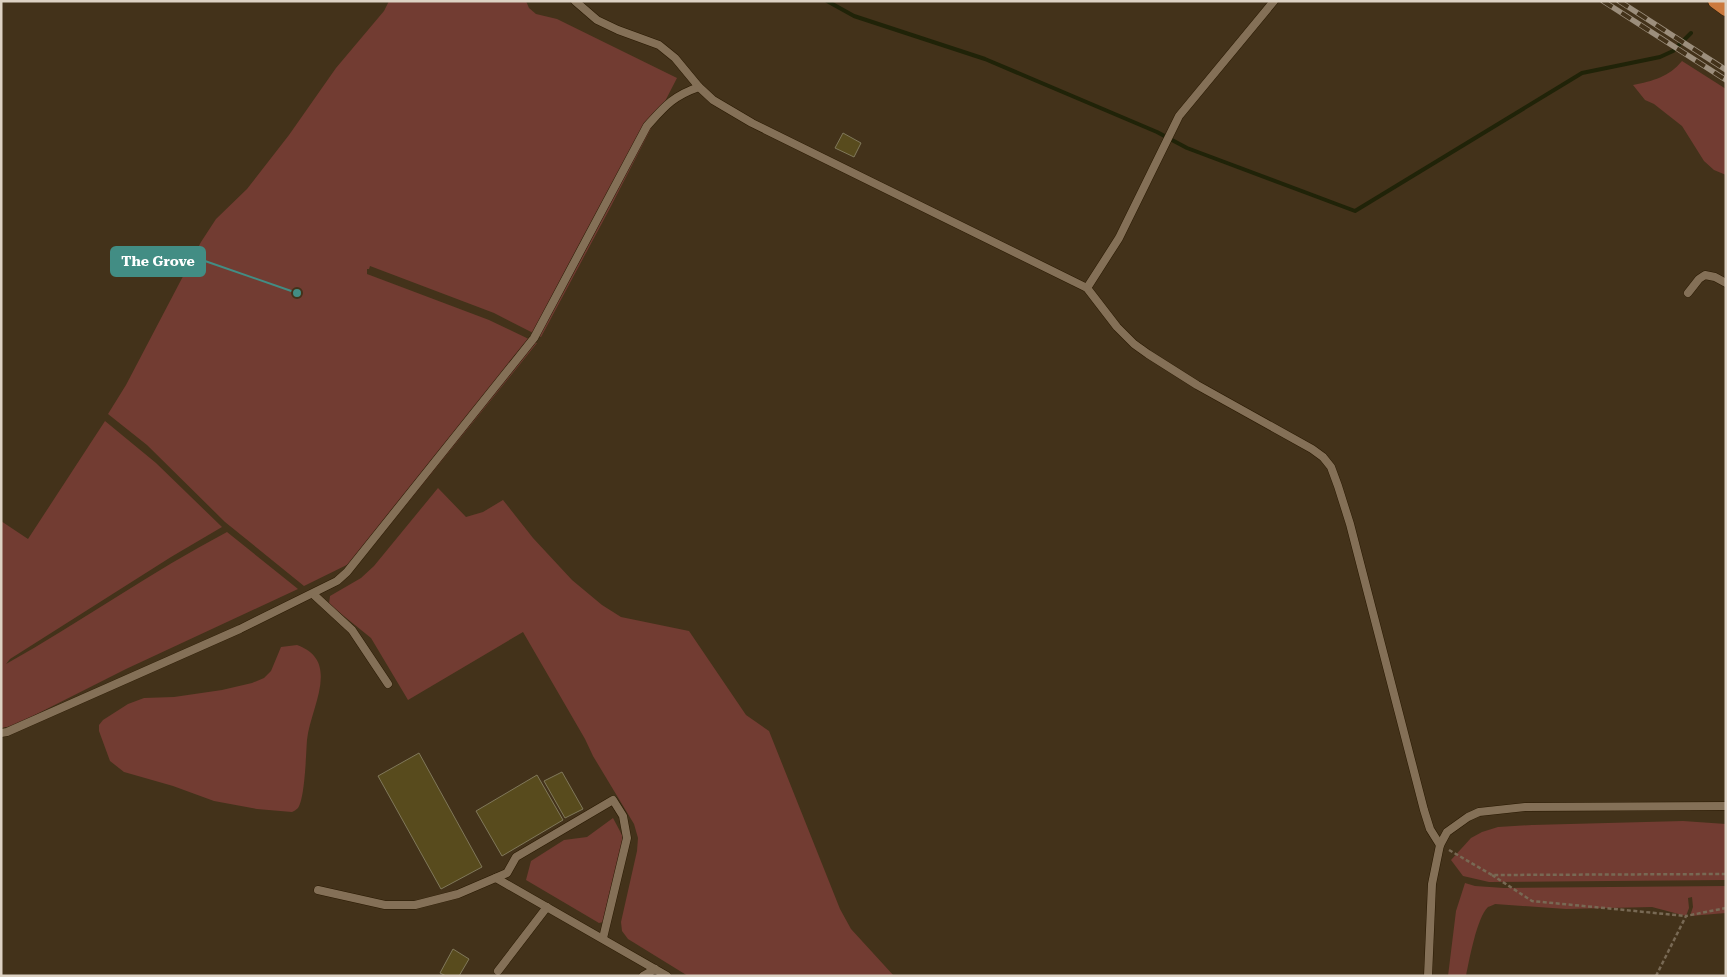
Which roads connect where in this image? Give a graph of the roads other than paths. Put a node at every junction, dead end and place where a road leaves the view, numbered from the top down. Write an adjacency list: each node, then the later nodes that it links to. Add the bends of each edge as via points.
1 (576, 1): 5 (lane, via 597,20 659,45 675,58)
2 (1274, 1): 7 (lane, via 1179,116 1119,238)
3 (1715, 1): 4 (highway)
4 (1726, 9)
5 (699, 87): 7 (lane, via 713,100 752,123); 9 (lane, via 670,101 647,126 534,338 347,572 338,581)
6 (1726, 283): 8 (lane, via 1705,275)
7 (1087, 288): 13 (lane, via 1134,344 1197,385 1312,449 1332,467 1350,524 1424,810)
8 (1688, 293)
9 (313, 594): 10 (lane, via 352,630); 11 (lane)
10 (388, 684)
11 (1, 733)
12 (1726, 806): 13 (lane, via 1504,808 1468,817 1447,832)
13 (1440, 845): 22 (lane, via 1432,884)
14 (496, 878): 15 (lane, via 458,894 415,905 385,905); 16 (lane); 17 (lane, via 508,873 516,857 613,800 623,816 627,838)
15 (318, 890)
16 (548, 907): 17 (lane); 19 (lane)
17 (603, 938): 18 (lane)
18 (655, 969): 20 (lane); 21 (lane)
19 (498, 971)
20 (643, 976)
21 (667, 976)
22 (1428, 976)

